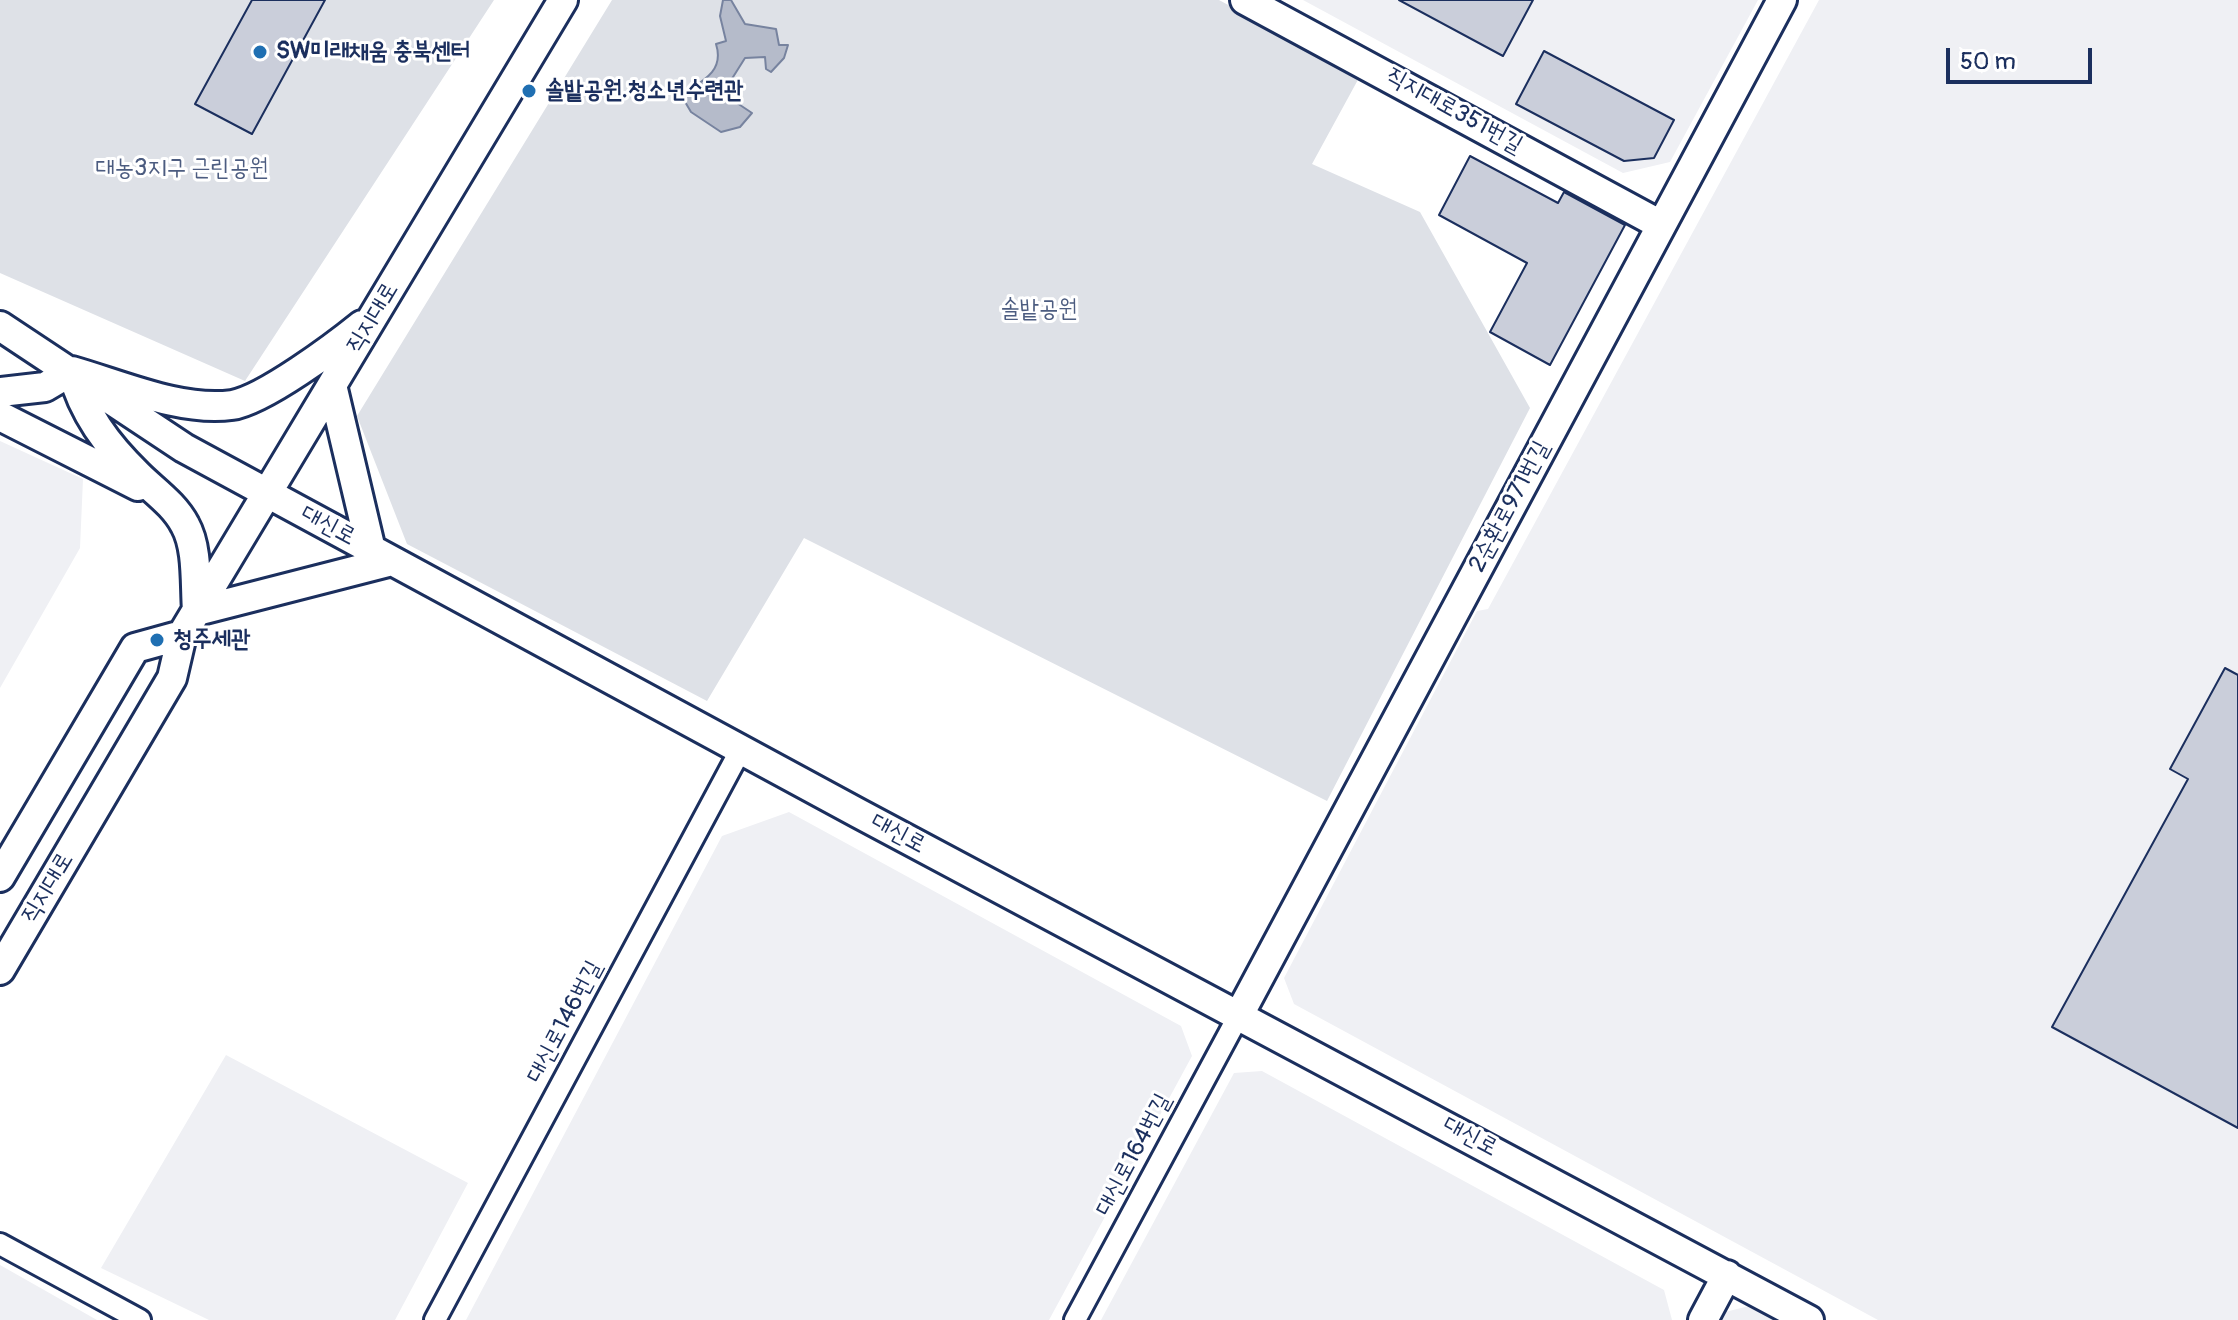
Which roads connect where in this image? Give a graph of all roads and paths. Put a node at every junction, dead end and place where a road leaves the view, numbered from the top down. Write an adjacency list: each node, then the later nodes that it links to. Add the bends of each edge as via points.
1 (563, 0): 5 (street, 직지대로)
2 (1245, 0): 4 (street, 직지대로351번길)
3 (1782, 0): 4 (street, 2순환로971번길)
4 (1661, 225): 19 (street, 2순환로971번길)
5 (375, 314): 7 (street, via 305,367 235,405 185,404); 8 (street, 직지대로)
6 (0, 326): 7 (street, 대신로)
7 (72, 371): 9 (street, via 45,387); 11 (street, 대신로, via 184,448); 12 (street, via 103,439)
8 (332, 385): 11 (street, 직지대로); 13 (street)
9 (0, 392)
10 (0, 416): 12 (street)
11 (268, 493): 13 (street, 대신로); 14 (street, 직지대로)
12 (166, 500): 14 (street, via 191,540)
13 (382, 555): 14 (street); 16 (street, 대신로)
14 (197, 611): 15 (street, 직지대로)
15 (182, 635): 17 (street, 직지대로, via 135,648); 18 (street, 직지대로, via 172,678)
16 (741, 749): 19 (street, 대신로); 23 (street, 대신로146번길)
17 (0, 877)
18 (0, 970)
19 (1239, 1015): 21 (street, 대신로); 24 (street, 대신로164번길)
20 (0, 1244): 22 (street)
21 (1727, 1275): 25 (street); 26 (street, 대신로)
22 (140, 1320)
23 (435, 1320)
24 (1075, 1320)
25 (1703, 1320)
26 (1809, 1320)

